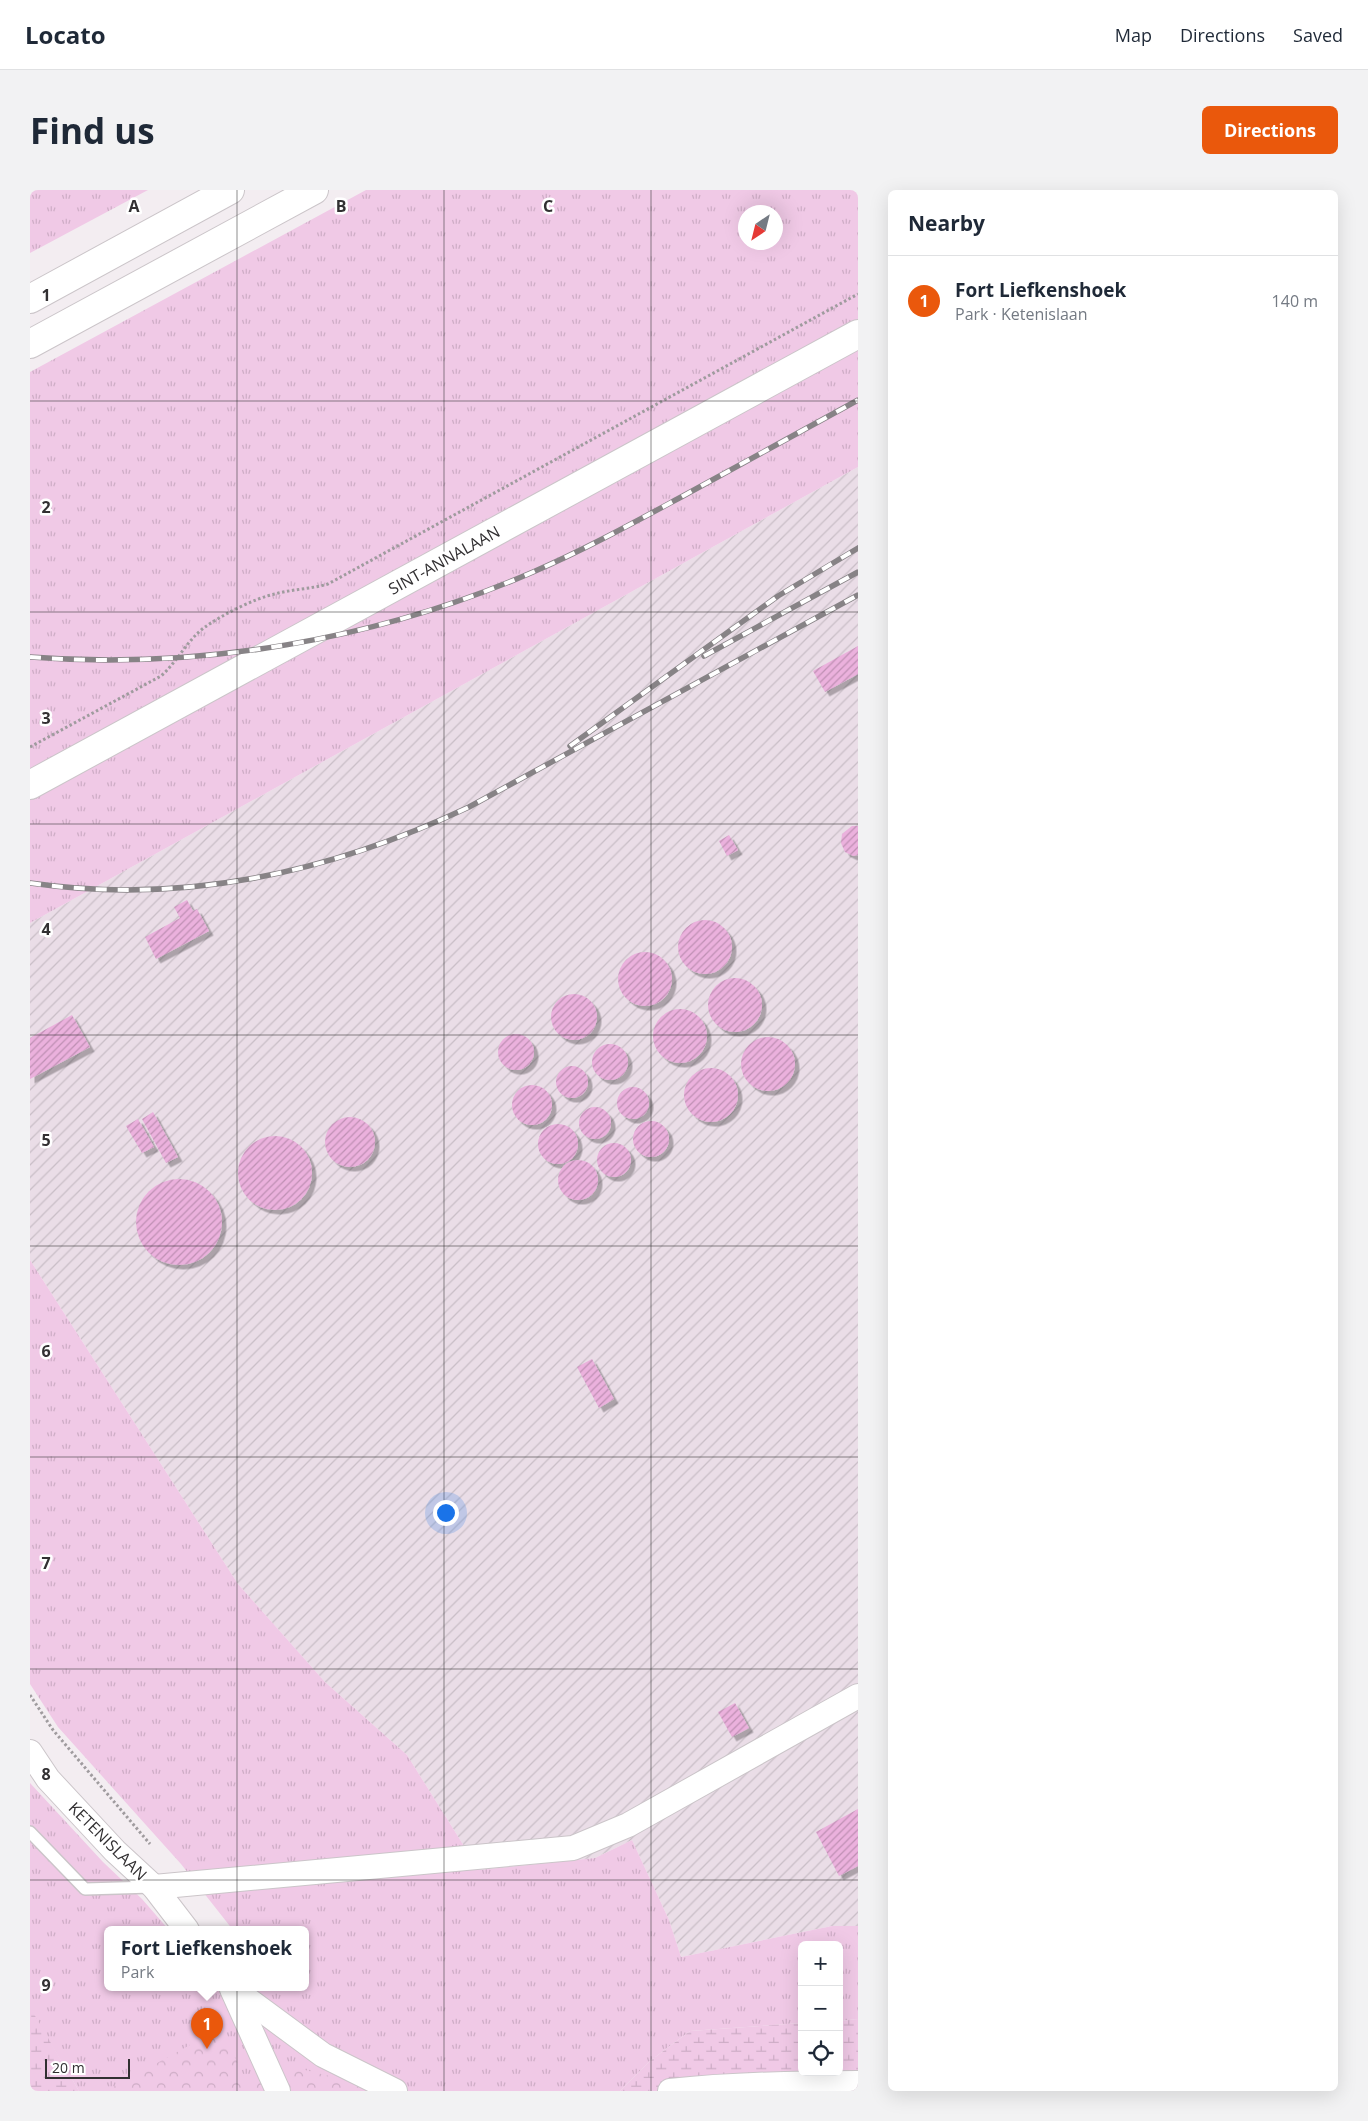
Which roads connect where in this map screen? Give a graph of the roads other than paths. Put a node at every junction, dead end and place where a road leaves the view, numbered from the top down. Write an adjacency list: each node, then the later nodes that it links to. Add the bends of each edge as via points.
1 (230, 190): 3 (main road)
2 (314, 190): 5 (main road)
3 (30, 299)
4 (858, 334): 6 (main road, SINT-ANNALAAN)
5 (30, 344)
6 (30, 785)
7 (858, 1696): 10 (street, via 628,1825 573,1848)
8 (30, 1752): 10 (street, KETENISLAAN, via 48,1779 115,1851)
9 (30, 1832): 10 (lane, via 85,1889)
10 (154, 1887): 11 (street, KETENISLAAN)
11 (184, 1926)
12 (233, 1991): 15 (street)
13 (236, 1991): 16 (street, via 323,2055)
14 (858, 2083): 17 (street, via 787,2083)
15 (278, 2091)
16 (395, 2091)
17 (670, 2091)

